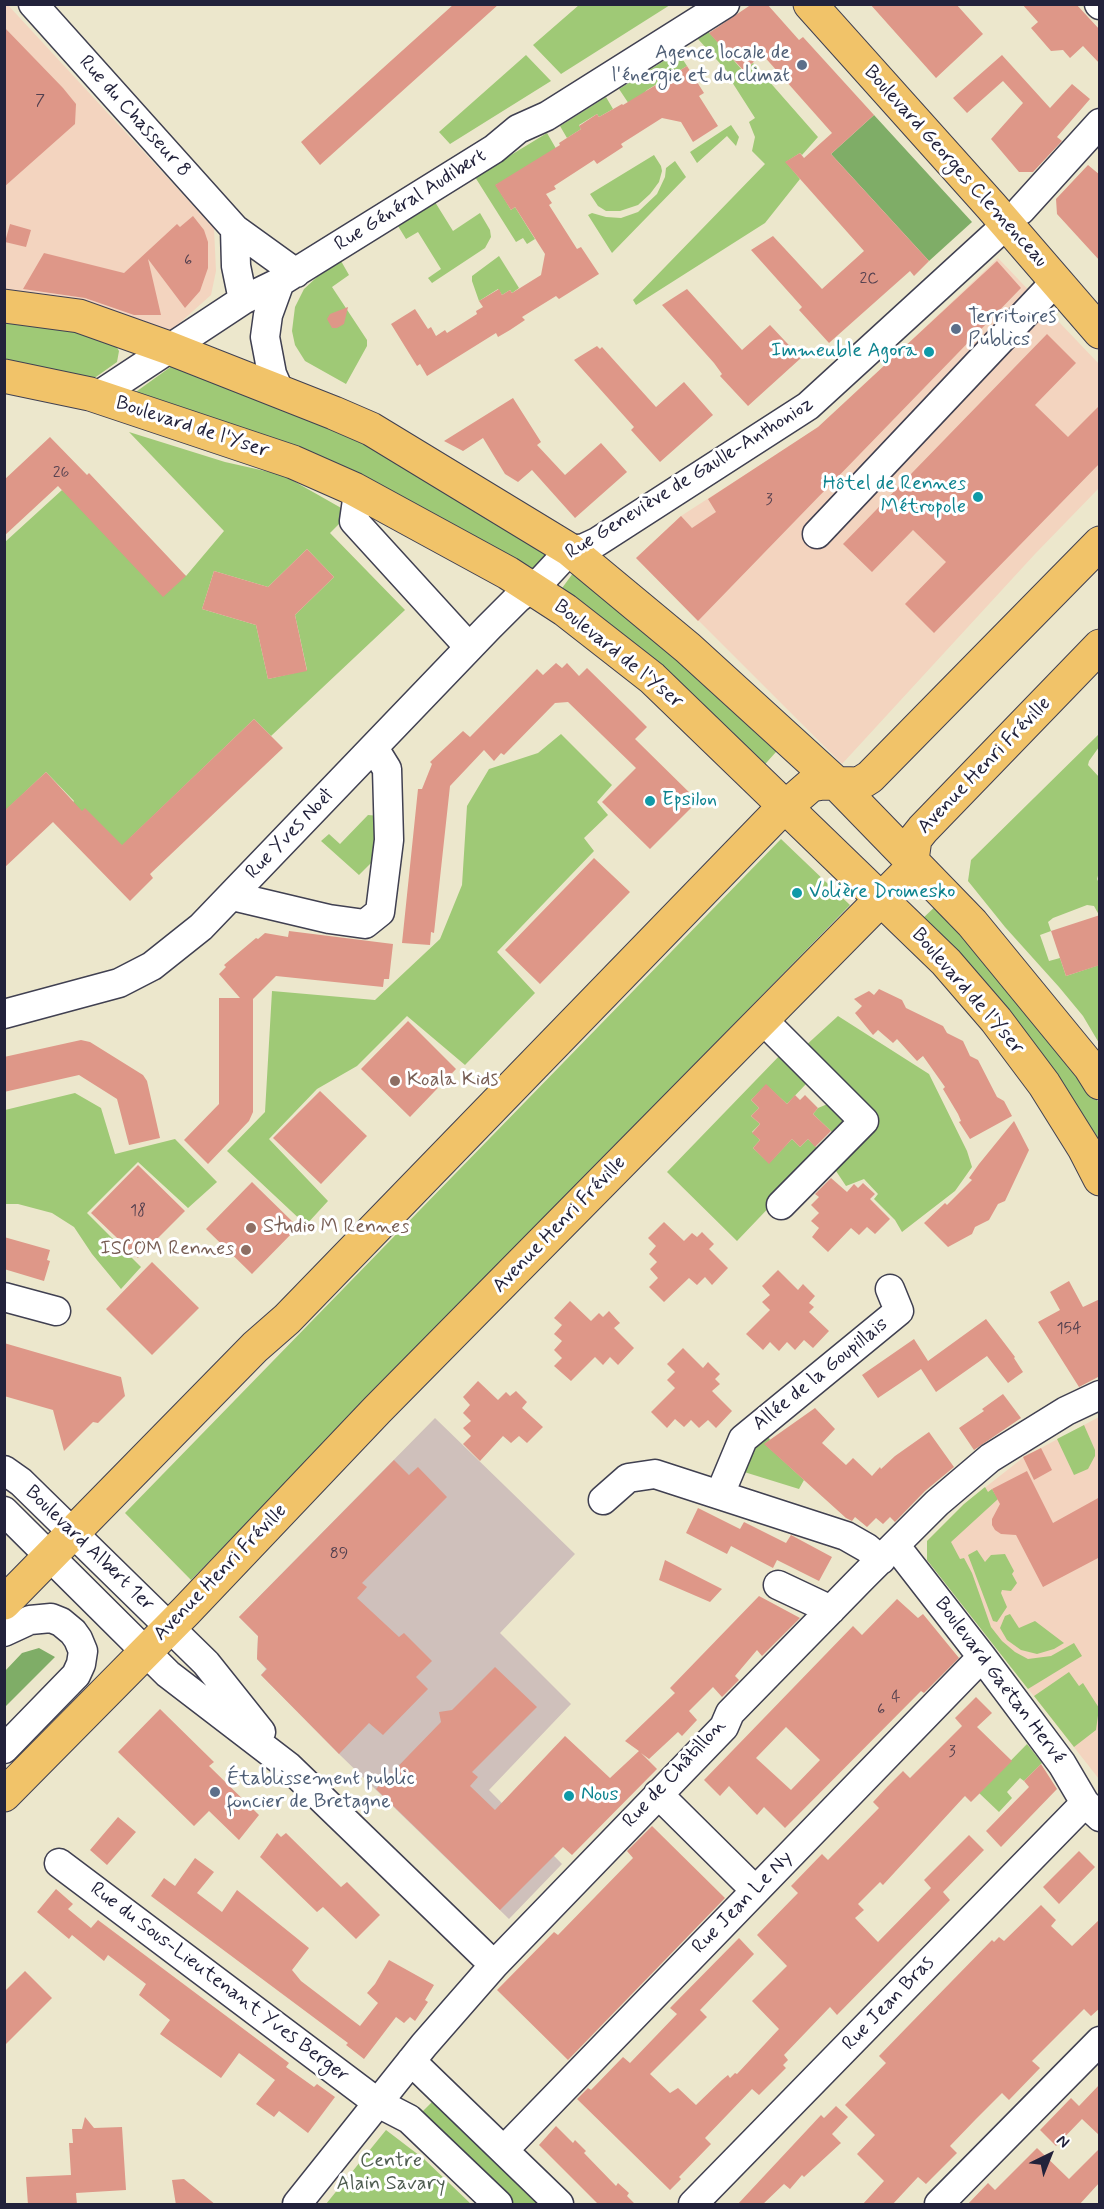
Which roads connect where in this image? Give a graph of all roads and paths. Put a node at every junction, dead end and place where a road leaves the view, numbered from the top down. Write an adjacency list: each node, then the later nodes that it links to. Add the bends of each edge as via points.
1 (33, 4): 7 (street, Rue du Chasseur 8)
2 (725, 4): 8 (street, Rue Général Audibert, via 547,116 518,129 494,149)
3 (810, 4): 6 (main road, Boulevard Georges Clemenceau)
4 (836, 4): 6 (main road, Boulevard Georges Clemenceau)
5 (1100, 123): 6 (street, Rue Geneviève de Gaulle-Anthonioz)
6 (1014, 217): 9 (main road, Boulevard Georges Clemenceau); 11 (main road, Boulevard Georges Clemenceau); 21 (street, Rue Geneviève de Gaulle-Anthonioz, via 808,406 597,542)
7 (235, 229): 8 (street, Rue du Chasseur 8); 10 (street, via 236,266)
8 (288, 278): 10 (street, Rue Général Audibert); 16 (street, via 268,315 266,337)
9 (1056, 280): 13 (main road, Boulevard Georges Clemenceau); 19 (street)
10 (243, 300): 14 (street, Rue Général Audibert)
11 (1100, 301)
12 (4, 306): 14 (main road, via 79,316)
13 (1100, 332)
14 (169, 348): 16 (main road); 17 (street, Rue Général Audibert)
15 (4, 376): 17 (main road, Boulevard de l'Yser)
16 (279, 390): 21 (main road, via 371,429)
17 (96, 397): 18 (main road, Boulevard de l'Yser, via 293,462)
18 (354, 489): 22 (main road, Boulevard de l'Yser); 24 (street, via 354,520)
19 (817, 534)
20 (1100, 543): 26 (main road, via 870,777 859,784)
21 (570, 550): 22 (street, Rue Geneviève de Gaulle-Anthonioz); 26 (main road, via 688,648)
22 (532, 587): 24 (street, Rue Yves Noël); 27 (main road, Boulevard de l'Yser, via 652,678)
23 (1100, 646): 28 (main road, Avenue Henri Fréville, via 915,838)
24 (469, 647): 25 (street, Rue Yves Noël)
25 (374, 748): 29 (street, Rue Yves Noël); 29 (street, via 387,769 389,840 380,912 365,924)
26 (836, 783): 27 (main road, via 812,785); 28 (main road)
27 (785, 806): 30 (main road, Boulevard de l'Yser); 44 (main road, via 287,1319)
28 (912, 860): 30 (main road, Avenue Henri Fréville, via 907,873); 33 (main road, via 972,923)
29 (232, 896): 31 (street, Rue Yves Noël, via 152,966 119,982)
30 (881, 899): 32 (main road, Avenue Henri Fréville); 34 (main road, Boulevard de l'Yser, via 946,962 996,1020 1044,1084)
31 (4, 1014)
32 (762, 1019): 35 (street, via 864,1121); 51 (main road, Avenue Henri Fréville, via 377,1410)
33 (1100, 1083)
34 (1100, 1179)
35 (781, 1204)
36 (890, 1289): 41 (street, Allée de la Goupillais, via 899,1311 743,1439)
37 (4, 1297): 38 (street)
38 (56, 1311)
39 (1100, 1395): 45 (street, Rue de Châtillon, via 1066,1411 990,1458)
40 (4, 1470): 44 (street, Boulevard Albert 1er)
41 (720, 1494): 42 (street, via 654,1474 628,1478); 45 (street)
42 (603, 1500)
43 (4, 1511): 46 (street, Boulevard Albert 1er)
44 (73, 1533): 46 (main road); 51 (street, Boulevard Albert 1er)
45 (887, 1553): 49 (street, Rue de Châtillon); 54 (street, Boulevard Gaëtan Hervé)
46 (50, 1556): 48 (main road); 53 (street, Boulevard Albert 1er)
47 (777, 1585): 49 (street)
48 (4, 1603)
49 (831, 1610): 58 (street, Rue de Châtillon, via 730,1713 724,1727)
50 (67, 1626): 52 (street, via 51,1618 37,1618); 55 (street, via 74,1638 71,1651); 56 (street, via 83,1651 76,1675)
51 (169, 1628): 53 (main road, Avenue Henri Fréville); 57 (street, Boulevard Albert 1er, via 216,1674)
52 (4, 1632)
53 (146, 1651): 57 (street, Boulevard Albert 1er, via 168,1674); 59 (main road, Avenue Henri Fréville)
54 (982, 1657): 60 (street, Boulevard Gaëtan Hervé); 62 (street, Rue Jean Le Ny)
55 (4, 1721)
56 (4, 1749)
57 (288, 1767): 63 (street, Boulevard Albert 1er)
58 (658, 1794): 62 (street); 63 (street, Rue de Châtillon)
59 (4, 1795)
60 (1092, 1810): 71 (street, Rue Jean Bras)
61 (59, 1863): 66 (street, Rue du Sous-Lieutenant Yves Berger)
62 (755, 1890): 67 (street, Rue Jean Le Ny)
63 (494, 1965): 65 (street, Rue de Châtillon)
64 (1100, 2041): 72 (street)
65 (411, 2061): 66 (street, Rue de Châtillon); 67 (street)
66 (378, 2103): 68 (street, Rue de Châtillon); 69 (street, Rue du Sous-Lieutenant Yves Berger, via 409,2119)
67 (504, 2150): 70 (street)
68 (297, 2205)
69 (498, 2205)
70 (560, 2205)
71 (693, 2205)
72 (939, 2205)

